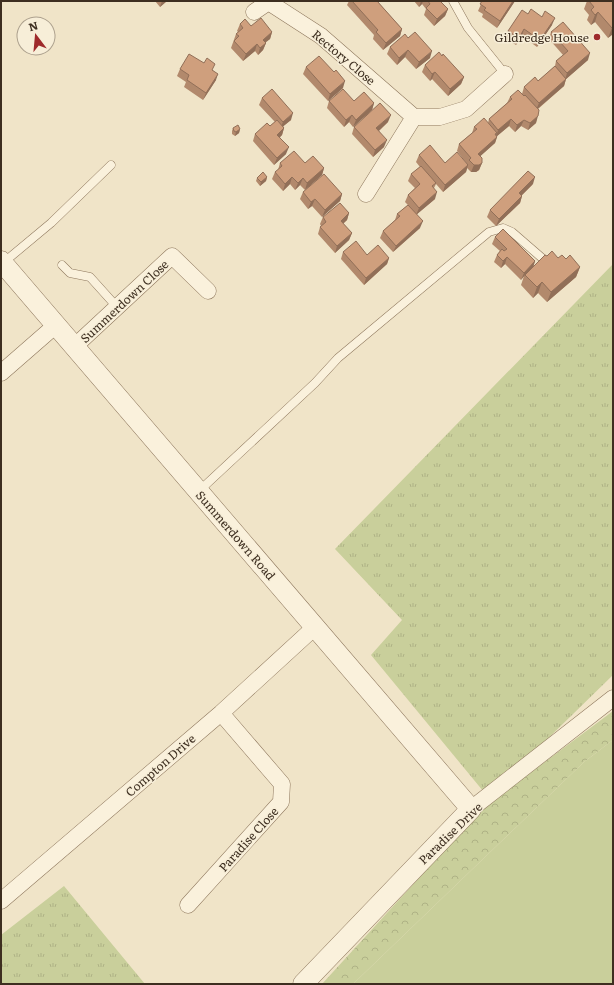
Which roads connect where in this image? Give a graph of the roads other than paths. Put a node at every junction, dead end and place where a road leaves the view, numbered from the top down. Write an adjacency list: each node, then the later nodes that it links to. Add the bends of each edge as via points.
1 (453, 1): 4 (lane, via 468,28)
2 (270, 2): 3 (street); 5 (street, Rectory Close, via 321,36)
3 (254, 12)
4 (505, 74): 5 (street, via 466,108 440,117)
5 (414, 117): 7 (street)
6 (111, 165): 9 (lane, via 52,222)
7 (366, 194)
8 (542, 258): 16 (lane, via 512,232 503,228 489,232 338,358 315,383)
9 (2, 262): 13 (street, Summerdown Road)
10 (62, 265): 12 (lane, via 70,273 90,277)
11 (208, 291): 12 (street, Summerdown Close, via 172,256)
12 (117, 307): 14 (street, Summerdown Close)
13 (56, 325): 14 (street, Summerdown Road); 15 (street)
14 (74, 347): 16 (street, Summerdown Road)
15 (1, 373)
16 (198, 492): 17 (street, Summerdown Road)
17 (316, 626): 19 (street, Compton Drive); 20 (street, Summerdown Road)
18 (613, 698): 20 (street, Paradise Drive)
19 (220, 713): 21 (street, Compton Drive); 22 (street, Paradise Close, via 282,784 281,802)
20 (471, 809): 23 (street, Paradise Drive)
21 (1, 901)
22 (188, 905)
23 (303, 984)

